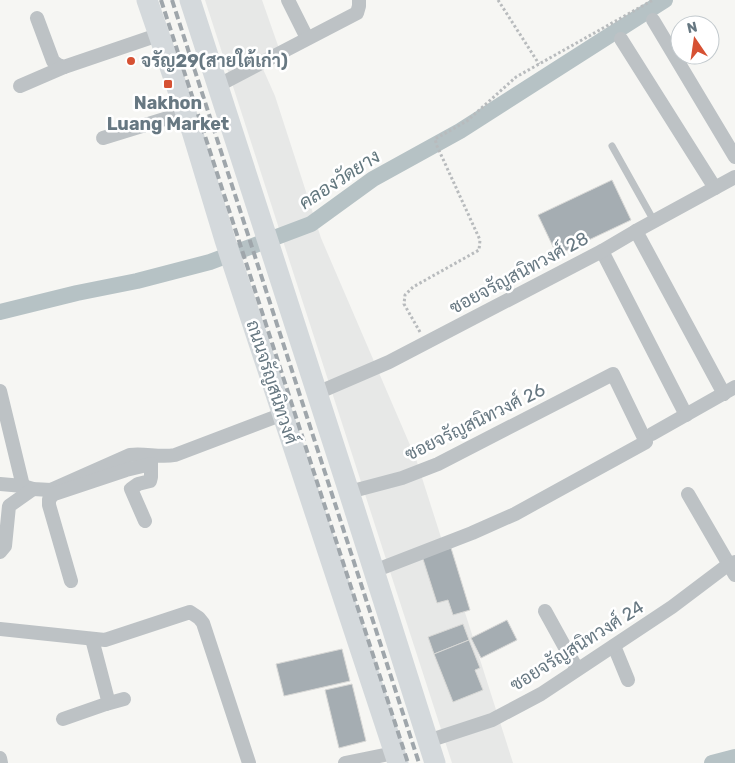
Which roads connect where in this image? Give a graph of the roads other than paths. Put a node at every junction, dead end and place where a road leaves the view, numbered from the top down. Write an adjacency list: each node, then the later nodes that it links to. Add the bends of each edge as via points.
1 (147, 0): 9 (main road, ถนนจรัญสนิทวงศ์)
2 (158, 0): 16 (main road)
3 (178, 0): 15 (main road)
4 (190, 0): 14 (main road)
5 (288, 0): 10 (street)
6 (359, 3): 10 (street, via 356,14)
7 (37, 18): 12 (street, via 54,61)
8 (653, 20): 19 (street)
9 (158, 35): 12 (street); 16 (main road, ถนนจรัญสนิทวงศ์)
10 (308, 38): 14 (street)
11 (621, 40): 21 (street)
12 (64, 67): 13 (street)
13 (20, 86)
14 (218, 86): 15 (main road)
15 (228, 119): 27 (main road)
16 (188, 122): 17 (street); 28 (main road, ถนนจรัญสนิทวงศ์)
17 (103, 138)
18 (612, 146): 22 (lane)
19 (735, 157)
20 (735, 177): 21 (street, ซอยจรัญสนิทวงศ์ 28)
21 (715, 188): 22 (street, ซอยจรัญสนิทวงศ์ 28)
22 (654, 221): 23 (street, ซอยจรัญสนิทวงศ์ 28)
23 (636, 231): 24 (street, ซอยจรัญสนิทวงศ์ 28); 26 (street)
24 (602, 251): 27 (street, ซอยจรัญสนิทวงศ์ 28, via 389,362); 29 (street)
25 (0, 391): 33 (street)
26 (730, 391): 29 (street)
27 (317, 393): 34 (main road)
28 (283, 414): 31 (street, via 175,455); 52 (main road, ถนนจรัญสนิทวงศ์)
29 (686, 415): 30 (street)
30 (652, 434)
31 (151, 460): 33 (street, via 139,454 130,455 51,490); 36 (street, via 150,481 132,489); 40 (street, via 54,494 49,499)
32 (0, 484): 33 (street)
33 (28, 488): 37 (street, via 9,506 5,546)
34 (349, 492): 39 (main road); 39 (street, ซอยจรัญสนิทวงศ์ 26, via 402,478 438,464 613,374 646,442 508,517)
35 (688, 494): 38 (street)
36 (145, 521)
37 (0, 552)
38 (733, 567): 44 (street, ซอยจรัญสนิทวงศ์ 24)
39 (374, 571): 50 (main road)
40 (71, 581)
41 (545, 611): 45 (street)
42 (0, 629): 43 (street)
43 (92, 639): 48 (street, via 108,700); 54 (street, via 105,640 190,612 199,618)
44 (614, 646): 45 (street, ซอยจรัญสนิทวงศ์ 24); 46 (street)
45 (577, 669): 50 (street, ซอยจรัญสนิทวงศ์ 24, via 541,694 492,720)
46 (628, 680)
47 (124, 699): 48 (street)
48 (106, 704): 49 (street)
49 (63, 719)
50 (428, 741): 56 (main road)
51 (0, 758): 53 (street)
52 (396, 758): 55 (street)
53 (1, 763)
54 (249, 763)
55 (345, 763)
56 (435, 763)

